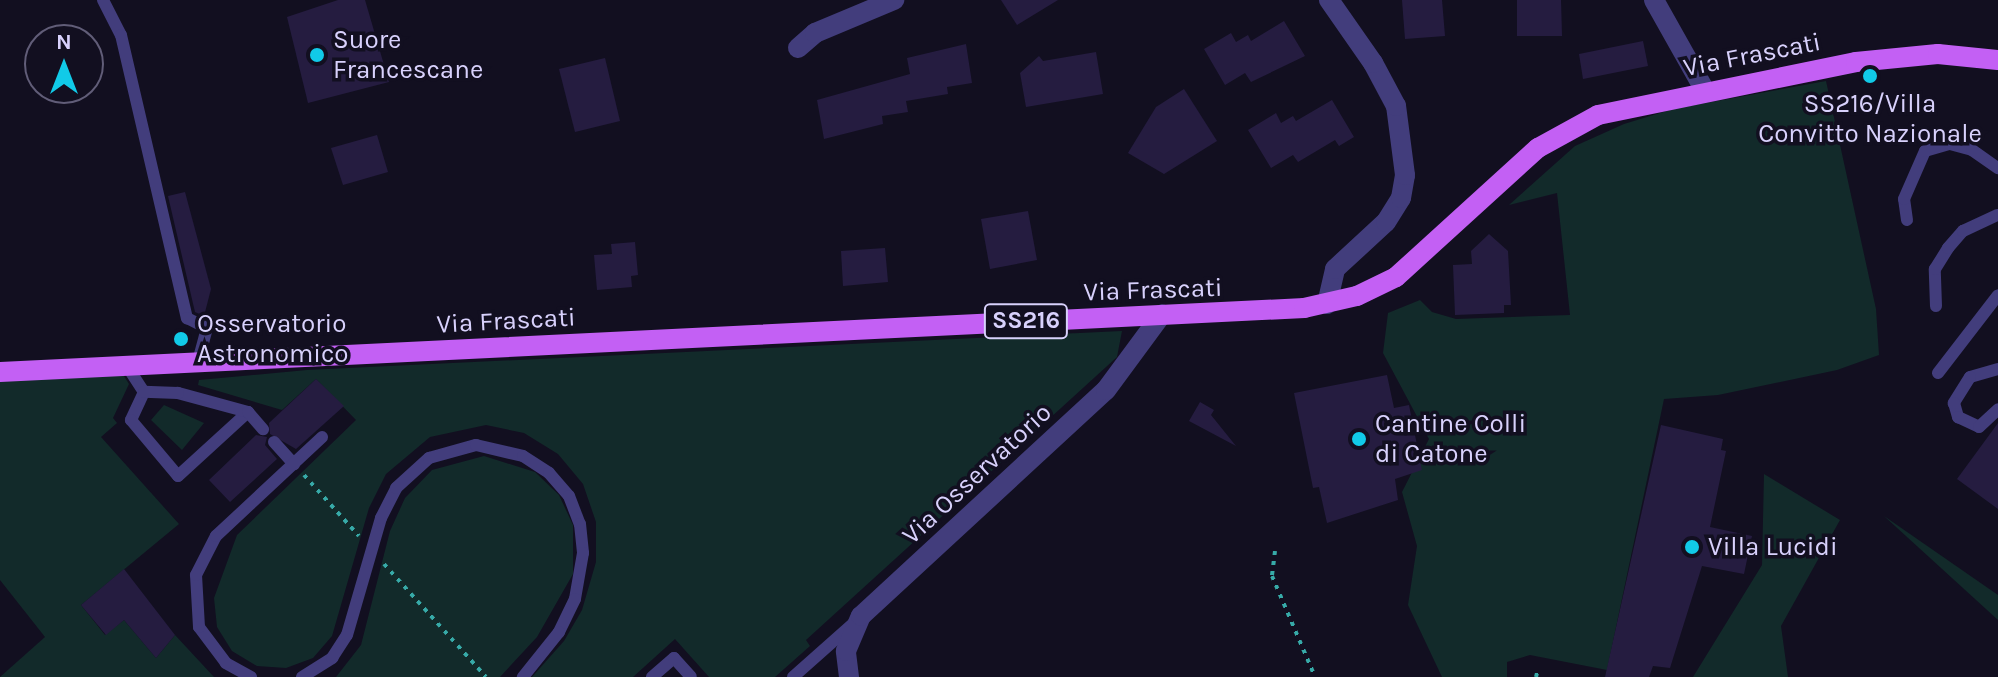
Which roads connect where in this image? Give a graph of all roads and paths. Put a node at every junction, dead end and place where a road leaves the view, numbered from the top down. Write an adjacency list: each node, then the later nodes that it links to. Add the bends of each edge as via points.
1 (103, 0): 15 (lane, via 121,35 187,318 207,328)
2 (894, 0): 5 (street, via 815,33)
3 (1329, 0): 12 (street, via 1396,106 1405,175 1401,198 1386,222 1335,269)
4 (1654, 0): 7 (street)
5 (798, 48)
6 (1992, 55): 7 (main road, Via Frascati / SS216, via 1873,59)
7 (1705, 91): 12 (main road, Via Frascati / SS216, via 1619,108 1566,129 1538,148 1409,268 1370,291)
8 (1998, 168): 10 (lane, via 1972,150 1950,144 1925,151 1904,199)
9 (1998, 215): 13 (lane, via 1963,231 1948,248 1935,269)
10 (1907, 220)
11 (1998, 295): 19 (lane)
12 (1327, 304): 14 (main road, Via Frascati / SS216, via 1269,312)
13 (1936, 306)
14 (1162, 314): 15 (main road, Via Frascati / SS216); 29 (street, Via Osservatorio, via 1106,390)
15 (198, 362): 16 (main road, Via Frascati / SS216)
16 (127, 366): 18 (main road, Via Frascati / SS216); 20 (lane)
17 (1998, 369): 21 (lane, via 1970,377 1954,403 1963,422 1979,427)
18 (0, 372)
19 (1938, 373)
20 (144, 392): 22 (lane, via 178,393); 22 (lane, via 131,420 178,476)
21 (1998, 409)
22 (248, 412): 23 (lane)
23 (263, 429)
24 (322, 437): 26 (lane)
25 (274, 442): 26 (lane)
26 (294, 464): 27 (path); 31 (lane, via 216,536 196,575 199,627 226,663)
27 (371, 550): 32 (lane, via 347,635 322,667); 33 (path); 34 (lane, via 396,488 418,464 440,452 493,447 523,456 549,473 578,515 582,568 568,616)
28 (1275, 551): 39 (path, via 1272,576)
29 (861, 616): 37 (lane); 38 (street, Via Osservatorio, via 846,651)
30 (1538, 669): 40 (path)
31 (251, 677)
32 (302, 677)
33 (486, 677)
34 (523, 677)
35 (652, 677): 36 (lane, via 674,658)
36 (691, 677)
37 (793, 677)
38 (849, 677)
39 (1315, 677)
40 (1536, 677)

